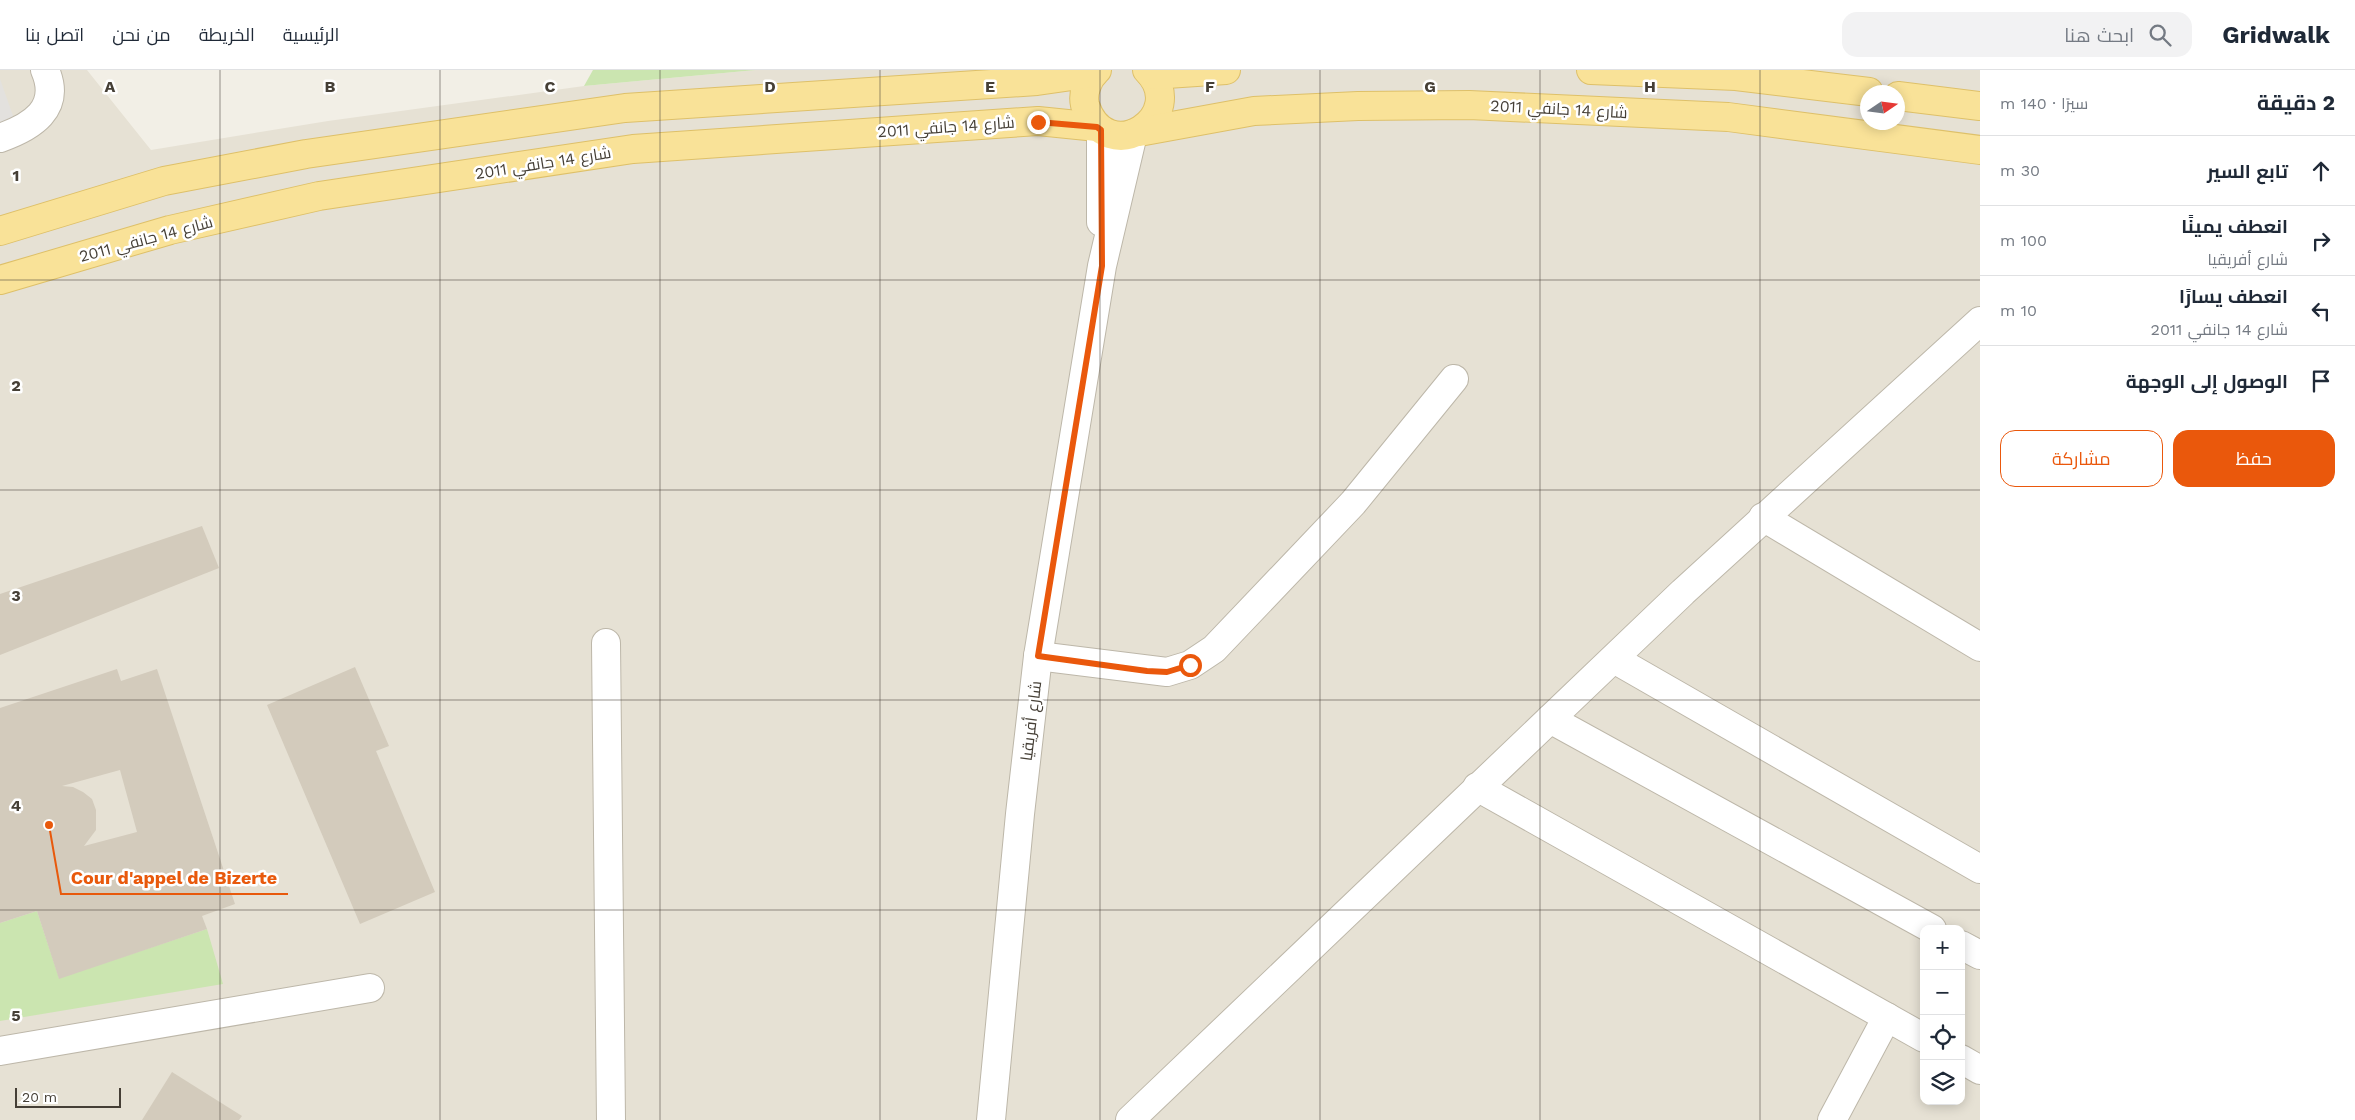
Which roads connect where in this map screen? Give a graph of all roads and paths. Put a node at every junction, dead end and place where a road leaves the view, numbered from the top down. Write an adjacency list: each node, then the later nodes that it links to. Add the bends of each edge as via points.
1 (45, 70): 12 (street, via 50,90 46,107 35,122)
2 (1226, 70): 5 (main road)
3 (1591, 70): 6 (main road)
4 (1095, 72): 10 (main road, via 1086,86 1084,101); 14 (main road, via 1036,81 625,108 306,154 164,180)
5 (1150, 72): 11 (main road, via 1160,100 1149,124)
6 (1737, 73): 7 (main road)
7 (1860, 91)
8 (1905, 97): 9 (main road)
9 (1980, 106)
10 (1099, 129): 11 (main road, شارع 14 جانفي 2011, via 1117,135); 15 (street, شارع أفريقيا); 16 (main road, شارع 14 جانفي 2011, via 1038,122 633,149 319,196 170,230)
11 (1136, 133): 13 (main road, شارع 14 جانفي 2011, via 1262,111 1469,105 1728,117); 15 (street, شارع أفريقيا)
12 (0, 138)
13 (1980, 150)
14 (0, 231)
15 (1102, 266): 22 (street, شارع أفريقيا)
16 (0, 280)
17 (1980, 321): 19 (street)
18 (1454, 379): 22 (street, via 1353,503 1214,649 1190,665 1167,672 1147,671)
19 (1763, 517): 21 (street); 23 (street)
20 (606, 643): 36 (street)
21 (1980, 647)
22 (1038, 656): 37 (street, شارع أفريقيا)
23 (1614, 659): 24 (street); 26 (street)
24 (1550, 719): 25 (street); 27 (street)
25 (1477, 787): 31 (street); 38 (street)
26 (1980, 869)
27 (1925, 925)
28 (1965, 947): 29 (street)
29 (1980, 955)
30 (370, 988): 33 (street)
31 (1887, 1017): 32 (street); 39 (street)
32 (1920, 1036)
33 (0, 1051)
34 (1965, 1062): 35 (street)
35 (1980, 1070)
36 (611, 1120)
37 (991, 1120)
38 (1130, 1120)
39 (1832, 1120)

